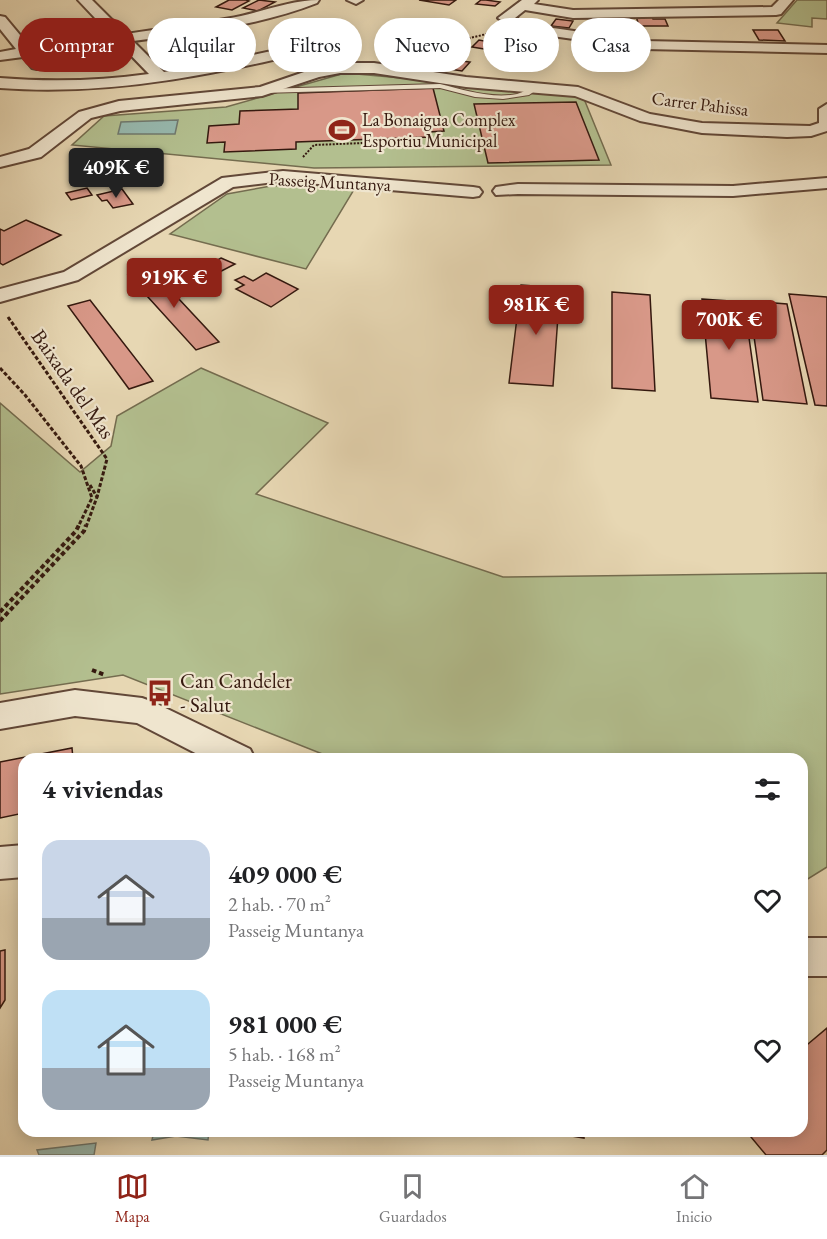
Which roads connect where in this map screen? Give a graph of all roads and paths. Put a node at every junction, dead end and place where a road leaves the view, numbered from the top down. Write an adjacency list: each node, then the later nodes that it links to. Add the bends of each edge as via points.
1 (85, 0): 6 (street)
2 (312, 0): 10 (street, via 258,17)
3 (723, 0): 5 (street)
4 (527, 3): 5 (street, via 573,14); 7 (street)
5 (780, 7)
6 (103, 18)
7 (505, 18)
8 (0, 20): 11 (street)
9 (559, 32): 12 (street, via 644,45)
10 (135, 38)
11 (18, 41)
12 (827, 49)
13 (135, 52): 18 (street)
14 (18, 53): 16 (street)
15 (268, 55): 18 (street)
16 (0, 56)
17 (44, 72): 20 (street)
18 (160, 78): 20 (street)
19 (0, 83): 20 (street)
20 (56, 87)
21 (679, 106): 23 (street, via 694,115)
22 (827, 109): 23 (street, Carrer Pahissa, via 827,126 822,129 787,132)
23 (702, 128): 26 (street, Carrer Pahissa, via 646,118 589,94 340,68 262,91 94,111 35,153)
24 (363, 144): 25 (path, via 314,145)
25 (300, 161)
26 (0, 162)
27 (827, 183): 28 (street, Passeig Muntanya, via 675,192 518,189 502,191 500,198 489,200 473,192 282,176 228,182 71,276)
28 (0, 296)
29 (13, 324): 32 (path, Baixada del Mas, via 107,459)
30 (0, 368): 31 (path, Baixada del Mas, via 81,466)
31 (86, 478): 32 (path, Baixada del Mas); 33 (path, Baixada del Mas, via 92,498 76,531)
32 (98, 497): 34 (path, Baixada del Mas, via 84,531)
33 (0, 612)
34 (0, 621)
35 (0, 716): 36 (street, via 75,703 142,711)
36 (226, 753)
37 (18, 862): 38 (street)
38 (0, 863)
39 (808, 957): 40 (street)
40 (827, 957)

